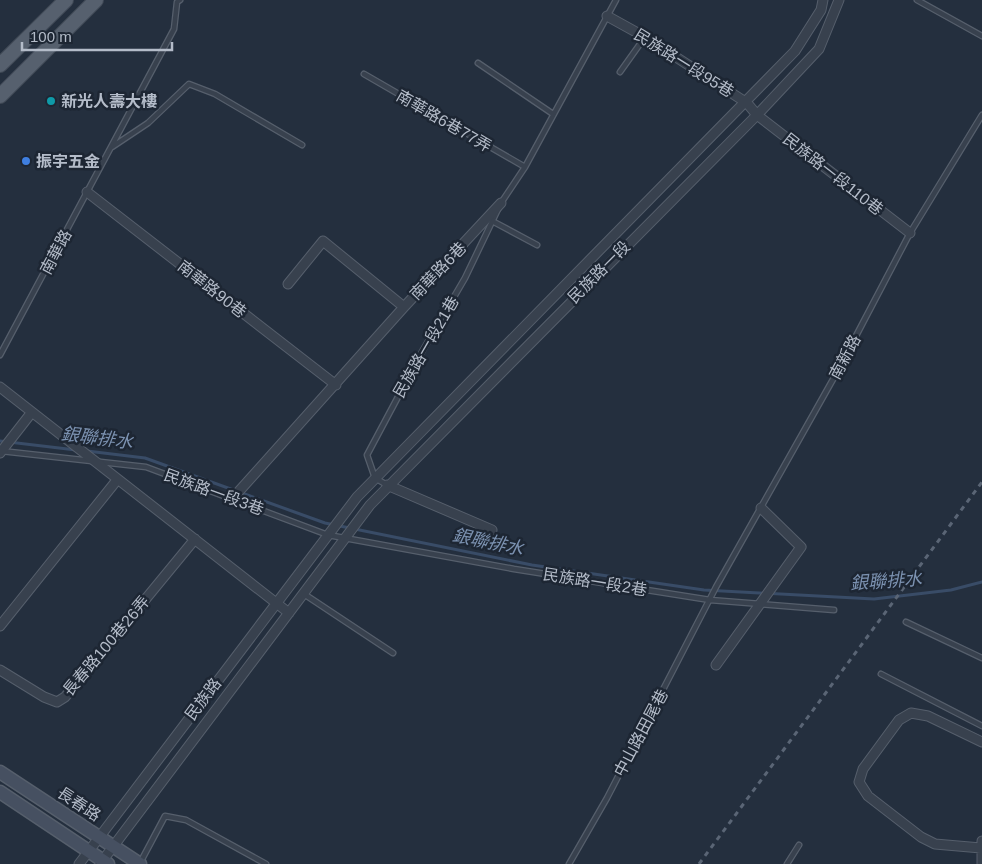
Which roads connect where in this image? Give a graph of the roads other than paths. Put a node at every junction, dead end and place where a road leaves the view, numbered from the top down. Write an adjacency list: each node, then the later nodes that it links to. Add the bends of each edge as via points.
1 (66, 0): 12 (main road)
2 (96, 0): 15 (main road)
3 (180, 0): 21 (lane, 南華路, via 177,2 174,29)
4 (616, 0): 8 (lane, 南華路6巷)
5 (823, 0): 16 (street, 民族路一段, via 821,10 795,51)
6 (839, 0): 19 (street, 民族路一段, via 819,48)
7 (916, 0): 9 (lane)
8 (607, 16): 10 (street, 民族路一段95巷); 17 (lane, 南華路6巷)
9 (982, 36)
10 (645, 37): 13 (lane); 16 (street, 民族路一段95巷)
11 (478, 63): 17 (lane)
12 (0, 65)
13 (620, 72)
14 (364, 74): 22 (lane, 南華路6巷77弄)
15 (0, 96)
16 (747, 103): 19 (street, 民族路一段95巷); 33 (street, 民族路一段)
17 (553, 114): 22 (lane, 南華路6巷)
18 (982, 114): 26 (lane, 南新路)
19 (757, 115): 26 (street, 民族路一段110巷); 35 (street, 民族路一段)
20 (302, 145): 21 (lane, 南華路, via 215,94 189,84 148,123)
21 (111, 148): 23 (lane, 南華路)
22 (525, 167): 24 (lane, 南華路6巷)
23 (87, 192): 30 (lane, 南華路); 31 (street, 南華路90巷)
24 (501, 203): 25 (lane, 民族路一段21巷); 29 (street, 南華路6巷)
25 (494, 222): 27 (lane); 38 (lane, 民族路一段21巷, via 367,455)
26 (910, 233): 42 (lane, 南新路)
27 (537, 245)
28 (288, 284): 29 (street, via 323,241)
29 (404, 307): 31 (street, 南華路6巷)
30 (0, 355)
31 (336, 385): 41 (street, 南華路6巷)
32 (0, 387): 34 (street)
33 (445, 408): 35 (street); 38 (street, 民族路一段)
34 (32, 412): 36 (street); 37 (street)
35 (454, 418): 40 (street, 民族路一段)
36 (4, 448): 37 (lane, 民族路一段3巷)
37 (97, 462): 39 (street); 41 (lane, 民族路一段3巷, via 146,467)
38 (375, 478): 40 (lane); 43 (street, 民族路一段)
39 (117, 480): 46 (street); 54 (street)
40 (387, 485): 44 (street); 45 (street, 民族路一段)
41 (236, 495): 43 (lane, 民族路一段3巷)
42 (761, 508): 48 (lane, 南新路); 50 (street, via 802,547)
43 (332, 529): 45 (lane, 民族路一段2巷); 49 (street, 民族路)
44 (492, 530)
45 (350, 531): 47 (street, 民族路); 48 (lane, 民族路一段2巷, via 514,569)
46 (195, 539): 49 (street); 58 (street, 長春路100巷26弄, via 65,697 57,702 44,697)
47 (304, 594): 52 (street, 民族路); 55 (lane)
48 (710, 600): 50 (lane, 民族路一段2巷); 73 (lane, 中山路田尾巷)
49 (276, 603): 52 (street); 64 (street, 民族路)
50 (761, 604): 51 (lane, 民族路一段2巷); 57 (street)
51 (834, 610)
52 (289, 613): 67 (street, 民族路)
53 (906, 622): 56 (lane)
54 (0, 626)
55 (393, 653)
56 (982, 658)
57 (716, 664)
58 (0, 670)
59 (881, 674): 60 (lane)
60 (982, 726)
61 (982, 742): 65 (street, via 928,716 911,713 899,720 863,770 859,782 868,796 921,837 935,844)
62 (0, 772): 64 (street, 長春路)
63 (0, 792): 68 (street, 長春路)
64 (99, 836): 67 (street, 長春路); 68 (street, 民族路)
65 (981, 844): 75 (street)
66 (799, 845): 74 (lane)
67 (114, 847): 69 (street, 民族路); 71 (street, 長春路)
68 (89, 850): 69 (street, 長春路); 70 (street, 民族路)
69 (104, 863)
70 (79, 864)
71 (140, 864): 72 (lane, via 166,816 186,820)
72 (266, 864)
73 (569, 864)
74 (787, 864)
75 (982, 864)

